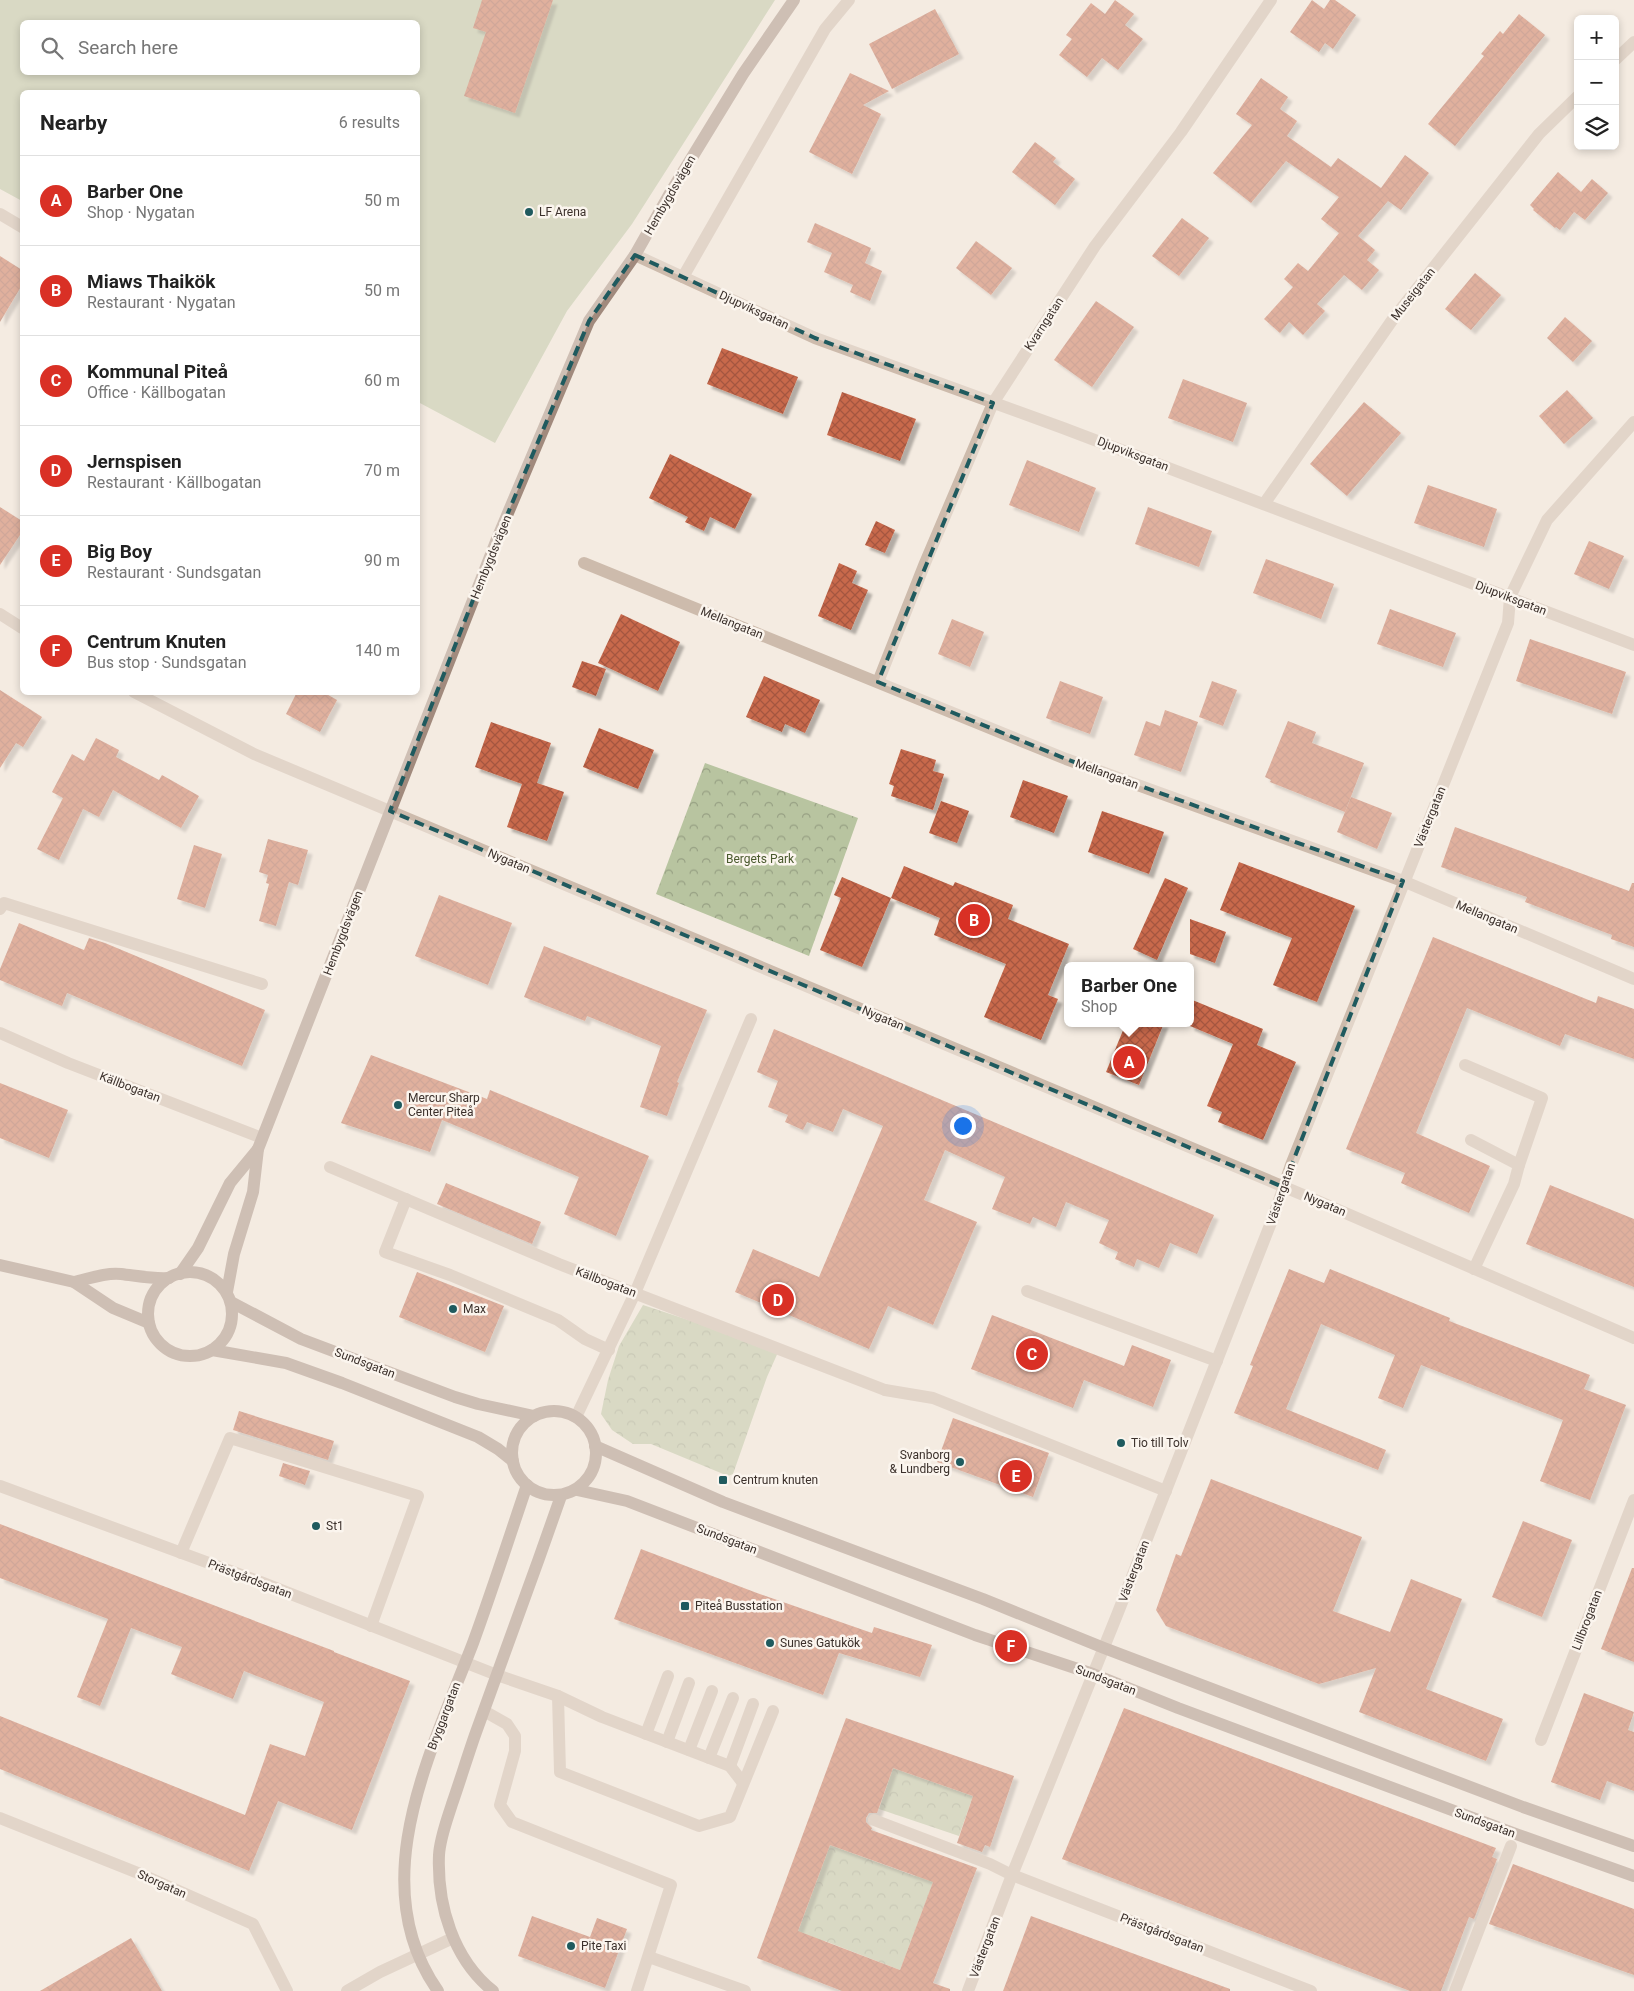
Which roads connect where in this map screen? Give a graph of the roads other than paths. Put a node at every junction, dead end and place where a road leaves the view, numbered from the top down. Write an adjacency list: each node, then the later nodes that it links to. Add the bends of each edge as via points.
1 (794, 0): 9 (main road, Hembygdsvägen, via 743,74)
2 (849, 0): 10 (street, via 825,29)
3 (1271, 0): 11 (street, Kvarngatan, via 1181,132 1094,246)
4 (1634, 42): 5 (street)
5 (1619, 56)
6 (1574, 100): 13 (street, Museigatan, via 1539,134 1393,318)
7 (0, 214): 8 (street)
8 (20, 226)
9 (635, 255): 10 (street, Djupviksgatan); 29 (main road, Hembygdsvägen, via 589,321 497,540)
10 (683, 277): 11 (street, Djupviksgatan, via 815,338)
11 (993, 403): 13 (street, Djupviksgatan); 19 (street, Kvarngatan)
12 (1634, 422): 15 (street, Västergatan, via 1547,520)
13 (1264, 504): 15 (street, Djupviksgatan)
14 (584, 562): 19 (street, Mellangatan)
15 (1510, 597): 18 (street, Djupviksgatan); 21 (street, Västergatan, via 1508,623)
16 (0, 614): 17 (street)
17 (20, 627)
18 (1634, 645)
19 (878, 682): 21 (street, Mellangatan, via 1066,760)
20 (140, 695): 32 (street, Nygatan, via 254,754)
21 (1404, 882): 23 (street, Mellangatan); 32 (street, Västergatan)
22 (0, 909): 24 (street, via 4,902)
23 (1634, 979)
24 (262, 984)
25 (750, 1019): 39 (street)
26 (0, 1033): 29 (street, Källbogatan)
27 (1465, 1065): 30 (street, via 1542,1098)
28 (1470, 1140): 30 (street)
29 (260, 1143): 36 (main road, Hembygdsvägen, via 230,1183 198,1248); 40 (main road, Hembygdsvägen, via 253,1192 234,1254)
30 (1519, 1165): 35 (street, via 1514,1184)
31 (330, 1167): 33 (street, Källbogatan)
32 (1283, 1186): 35 (street, Nygatan); 45 (street, Västergatan)
33 (406, 1199): 39 (street, Källbogatan); 44 (street, via 385,1252 558,1320)
34 (0, 1265): 37 (main road, Sundsgatan)
35 (1474, 1269): 42 (street, Nygatan)
36 (174, 1276): 37 (main road, Sundsgatan, via 152,1279 120,1274); 40 (main road, Sundsgatan, via 190,1272 212,1278); 41 (main road, via 159,1285 153,1294 149,1303)
37 (74, 1282): 41 (main road, Sundsgatan, via 113,1308)
38 (1027, 1291): 45 (street)
39 (635, 1293): 44 (street); 53 (street, Källbogatan, via 885,1390 933,1398)
40 (229, 1297): 43 (main road, via 231,1315 226,1335); 46 (main road, Sundsgatan, via 302,1339 455,1397)
41 (149, 1323): 43 (main road, via 158,1342 181,1355 200,1355)
42 (1634, 1338)
43 (212, 1350): 49 (main road, via 286,1363 342,1383 478,1437)
44 (608, 1350): 47 (street)
45 (1217, 1361): 53 (street, Västergatan)
46 (534, 1416): 47 (main road, Sundsgatan, via 554,1412); 49 (main road, via 519,1432 514,1443)
47 (576, 1417): 48 (main road, via 593,1434)
48 (595, 1446): 52 (main road, via 594,1467); 58 (main road, via 723,1502)
49 (513, 1461): 50 (main road, via 516,1474)
50 (527, 1485): 54 (main road, via 538,1492); 59 (main road, Bryggargatan)
51 (0, 1486): 56 (street, Prästgårdsgatan)
52 (577, 1490): 54 (main road); 60 (main road, Sundsgatan, via 627,1501 975,1635)
53 (1166, 1491): 58 (street, Västergatan)
54 (561, 1496): 61 (main road)
55 (1634, 1500): 71 (street, Lillbrogatan)
56 (181, 1552): 57 (street, Prästgårdsgatan); 57 (street, via 230,1438 418,1496)
57 (370, 1626): 59 (street, Prästgårdsgatan)
58 (1104, 1648): 60 (street, Västergatan); 80 (main road)
59 (465, 1663): 61 (street, Prästgårdsgatan); 84 (main road, Bryggargatan, via 420,1778 411,1816 405,1872 406,1909)
60 (1093, 1674): 81 (street, Västergatan); 82 (main road, Sundsgatan)
61 (497, 1675): 65 (street, Prästgårdsgatan); 69 (main road)
62 (668, 1676): 70 (street)
63 (689, 1683): 72 (street)
64 (712, 1691): 73 (street)
65 (558, 1696): 70 (street, Prästgårdsgatan); 76 (street, via 560,1772 699,1826 730,1817)
66 (733, 1698): 74 (street)
67 (752, 1704): 75 (street)
68 (773, 1711): 76 (street)
69 (484, 1712): 83 (main road, via 439,1852 442,1902); 85 (street, via 507,1724 516,1736 500,1805 512,1822 671,1885)
70 (646, 1734): 72 (street, Prästgårdsgatan)
71 (1541, 1740)
72 (667, 1742): 73 (street, Prästgårdsgatan)
73 (689, 1750): 74 (street, Prästgårdsgatan)
74 (709, 1758): 75 (street, Prästgårdsgatan)
75 (730, 1766): 76 (street)
76 (743, 1783)
77 (0, 1818): 86 (street, Storgatan, via 138,1873 253,1924)
78 (874, 1820): 81 (street, Prästgårdsgatan)
79 (1511, 1846): 94 (street)
80 (1634, 1846)
81 (1012, 1875): 92 (street, Västergatan); 93 (street, Prästgårdsgatan)
82 (1634, 1876)
83 (456, 1943): 84 (street); 89 (main road, via 475,1973)
84 (417, 1954): 87 (street); 88 (main road)
85 (649, 1957): 90 (street); 91 (street)
86 (287, 1991)
87 (347, 1991)
88 (438, 1991)
89 (493, 1991)
90 (637, 1991)
91 (745, 1991)
92 (968, 1991)
93 (1311, 1991)
94 (1455, 1991)

